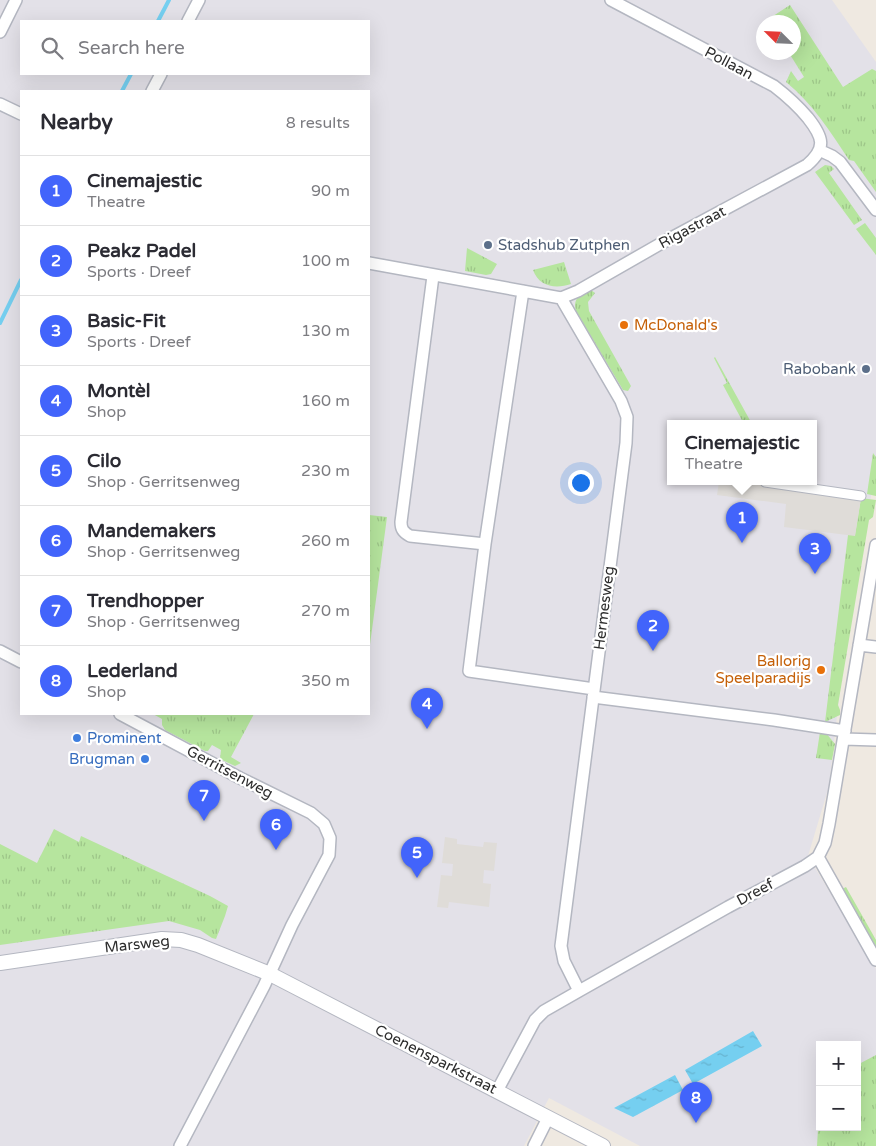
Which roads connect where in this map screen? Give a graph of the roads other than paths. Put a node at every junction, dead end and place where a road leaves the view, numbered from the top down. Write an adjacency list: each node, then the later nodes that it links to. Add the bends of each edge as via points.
1 (16, 0): 5 (street)
2 (199, 0): 4 (street)
3 (611, 0): 10 (street, Pollaan, via 774,86 796,104 818,131)
4 (189, 20)
5 (0, 32)
6 (160, 75): 7 (street)
7 (153, 90)
8 (0, 104): 9 (street)
9 (20, 114)
10 (819, 150): 11 (street, via 840,162); 15 (street, Rigastraat, via 806,165)
11 (876, 210)
12 (370, 263): 13 (street)
13 (433, 276): 14 (street); 18 (street, via 401,528 410,536)
14 (522, 291): 15 (street); 18 (street)
15 (561, 298): 24 (street, Hermesweg, via 608,377 627,417)
16 (786, 485): 17 (street)
17 (861, 496)
18 (486, 544): 24 (street, via 469,670)
19 (876, 545): 20 (street)
20 (859, 645): 21 (street); 26 (street)
21 (876, 647)
22 (0, 651): 23 (street)
23 (20, 661)
24 (593, 693): 26 (street, via 774,720); 32 (street, Hermesweg, via 561,946 564,961)
25 (122, 715): 31 (street, Gerritsenweg, via 311,813 324,824 330,838 329,855)
26 (845, 735): 27 (street); 28 (street, via 825,843)
27 (876, 740)
28 (818, 857): 29 (street); 32 (street, Dreef)
29 (876, 960)
30 (0, 963): 31 (street, Marsweg, via 162,939 198,945)
31 (270, 974): 33 (street, Coenensparkstraat); 35 (street)
32 (579, 991): 33 (street, via 544,1011 535,1020)
33 (497, 1091): 34 (street, Coenensparkstraat)
34 (548, 1118): 36 (street); 37 (street, Coenensparkstraat)
35 (180, 1146)
36 (534, 1146)
37 (603, 1146)

